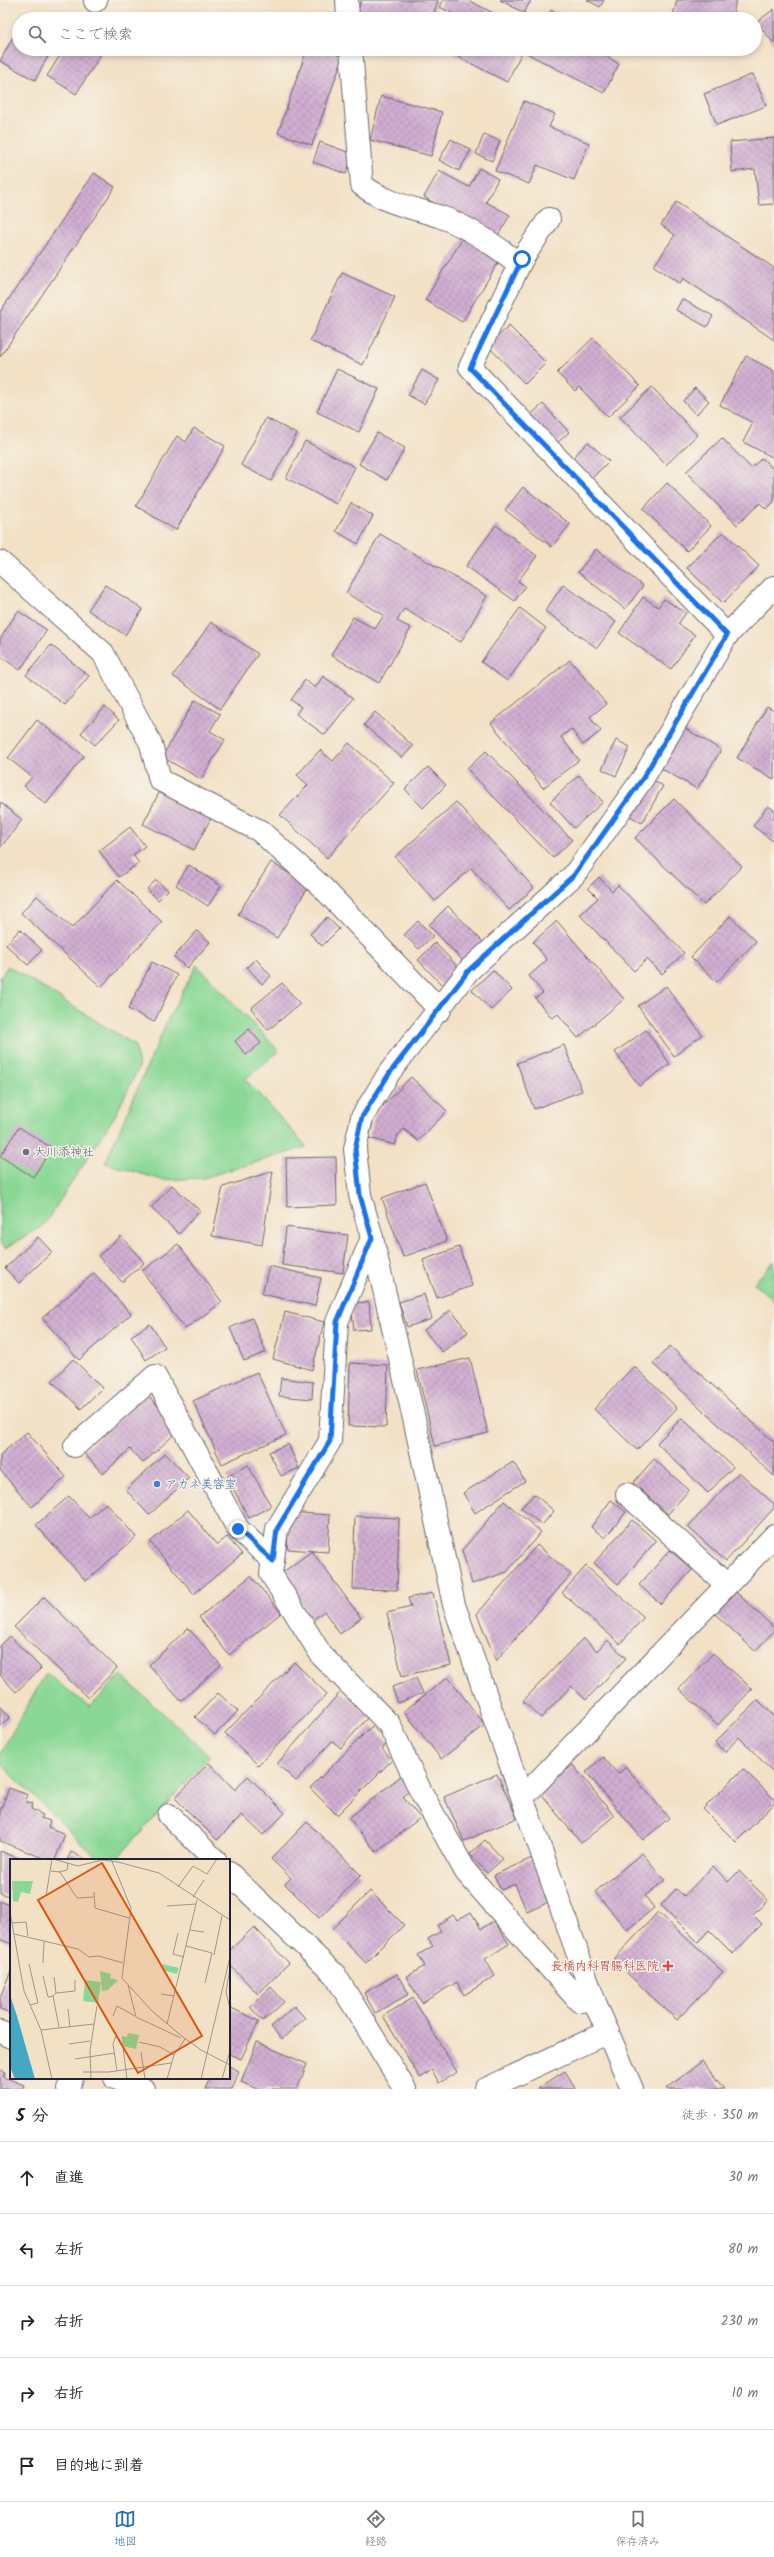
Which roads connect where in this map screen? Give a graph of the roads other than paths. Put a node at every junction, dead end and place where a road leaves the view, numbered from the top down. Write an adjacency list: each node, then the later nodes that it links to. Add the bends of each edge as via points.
1 (347, 0): 2 (street)
2 (348, 12)
3 (352, 56): 5 (street, via 362,185 377,197 448,221 493,243)
4 (549, 219): 5 (street)
5 (519, 264): 8 (street, via 470,368)
6 (0, 562): 9 (street, via 103,653 151,744 160,780 260,831 322,888)
7 (774, 587): 8 (street)
8 (727, 635): 9 (street, via 643,778 574,875 469,970)
9 (440, 1010): 10 (street, via 389,1074 362,1117 355,1149 360,1195)
10 (372, 1238): 14 (street, via 337,1322 330,1441 277,1529); 16 (street, via 454,1605)
11 (75, 1446): 14 (street, via 155,1376 238,1529)
12 (627, 1494): 15 (street)
13 (774, 1536): 15 (street)
14 (273, 1561): 20 (street, via 271,1574 322,1656 390,1724 422,1794 466,1872 579,2001)
15 (726, 1584): 16 (street)
16 (523, 1797): 20 (street)
17 (169, 1815): 18 (street)
18 (214, 1859)
19 (230, 1874): 28 (street, via 335,1976)
20 (594, 2000): 22 (street)
21 (0, 2032): 23 (street)
22 (608, 2032): 29 (street); 30 (street)
23 (10, 2037)
24 (72, 2079): 26 (street)
25 (118, 2079): 27 (street)
26 (68, 2089)
27 (143, 2089)
28 (405, 2089)
29 (486, 2089)
30 (632, 2089)

